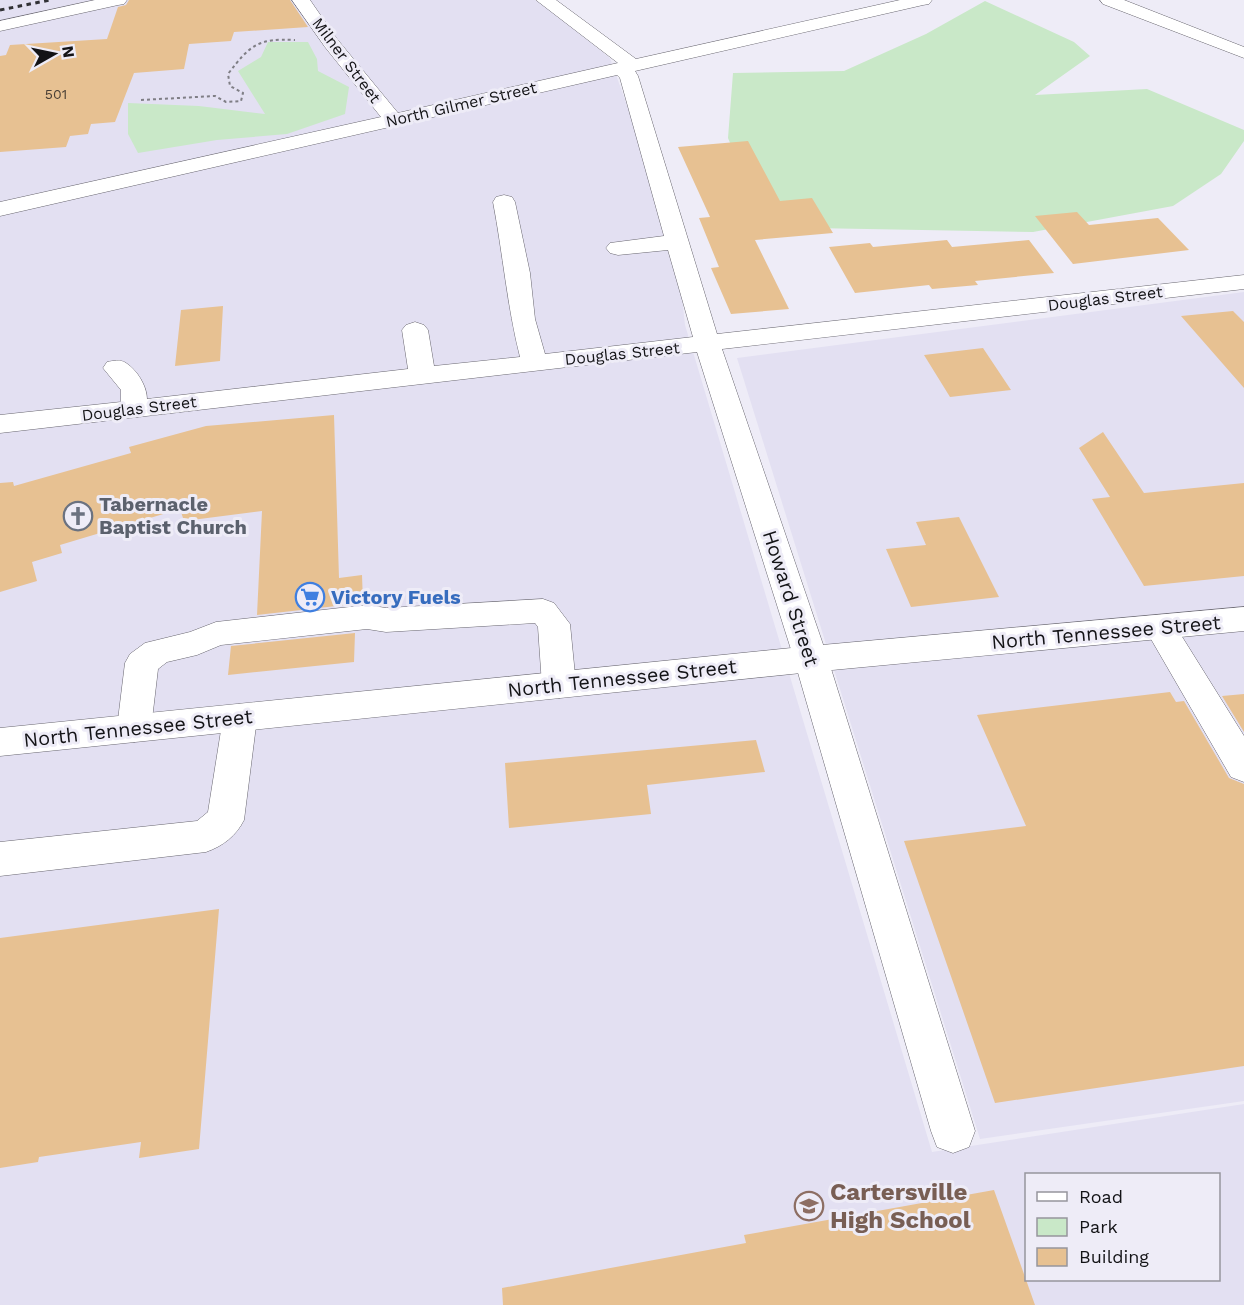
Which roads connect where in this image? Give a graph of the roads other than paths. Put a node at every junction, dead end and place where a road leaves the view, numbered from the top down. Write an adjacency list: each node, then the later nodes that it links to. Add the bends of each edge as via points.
1 (118, 0): 6 (street)
2 (301, 0): 11 (street, Milner Street)
3 (545, 0): 8 (street, Howard Street)
4 (922, 0): 8 (street, North Gilmer Street)
5 (1109, 0): 7 (street)
6 (0, 26)
7 (1244, 53)
8 (626, 67): 10 (street, North Gilmer Street); 14 (street, Howard Street)
9 (546, 68): 10 (street)
10 (567, 80): 11 (street, North Gilmer Street)
11 (393, 119): 13 (street, North Gilmer Street, via 238,164)
12 (504, 202): 19 (street)
13 (0, 209)
14 (676, 242): 15 (street); 18 (street, Howard Street)
15 (618, 248)
16 (1243, 284): 18 (street, Douglas Street)
17 (415, 330): 21 (street)
18 (707, 343): 19 (street, Douglas Street); 26 (street, Howard Street)
19 (534, 363): 21 (street, Douglas Street)
20 (116, 368): 22 (street, via 134,389)
21 (422, 376): 22 (street, Douglas Street)
22 (134, 408): 23 (street, Douglas Street)
23 (0, 424)
24 (1244, 619): 25 (street, North Tennessee Street)
25 (1160, 627): 26 (street, North Tennessee Street); 31 (street)
26 (811, 659): 27 (street, North Tennessee Street); 33 (street, Howard Street)
27 (559, 685): 28 (street, North Tennessee Street); 29 (street, via 554,624 543,611 386,621 367,617 216,634 197,643 157,652 142,663)
28 (240, 718): 29 (street, North Tennessee Street); 32 (street, via 225,820 206,836)
29 (134, 728): 30 (street, North Tennessee Street)
30 (0, 742)
31 (1244, 767)
32 (0, 859)
33 (953, 1131)

